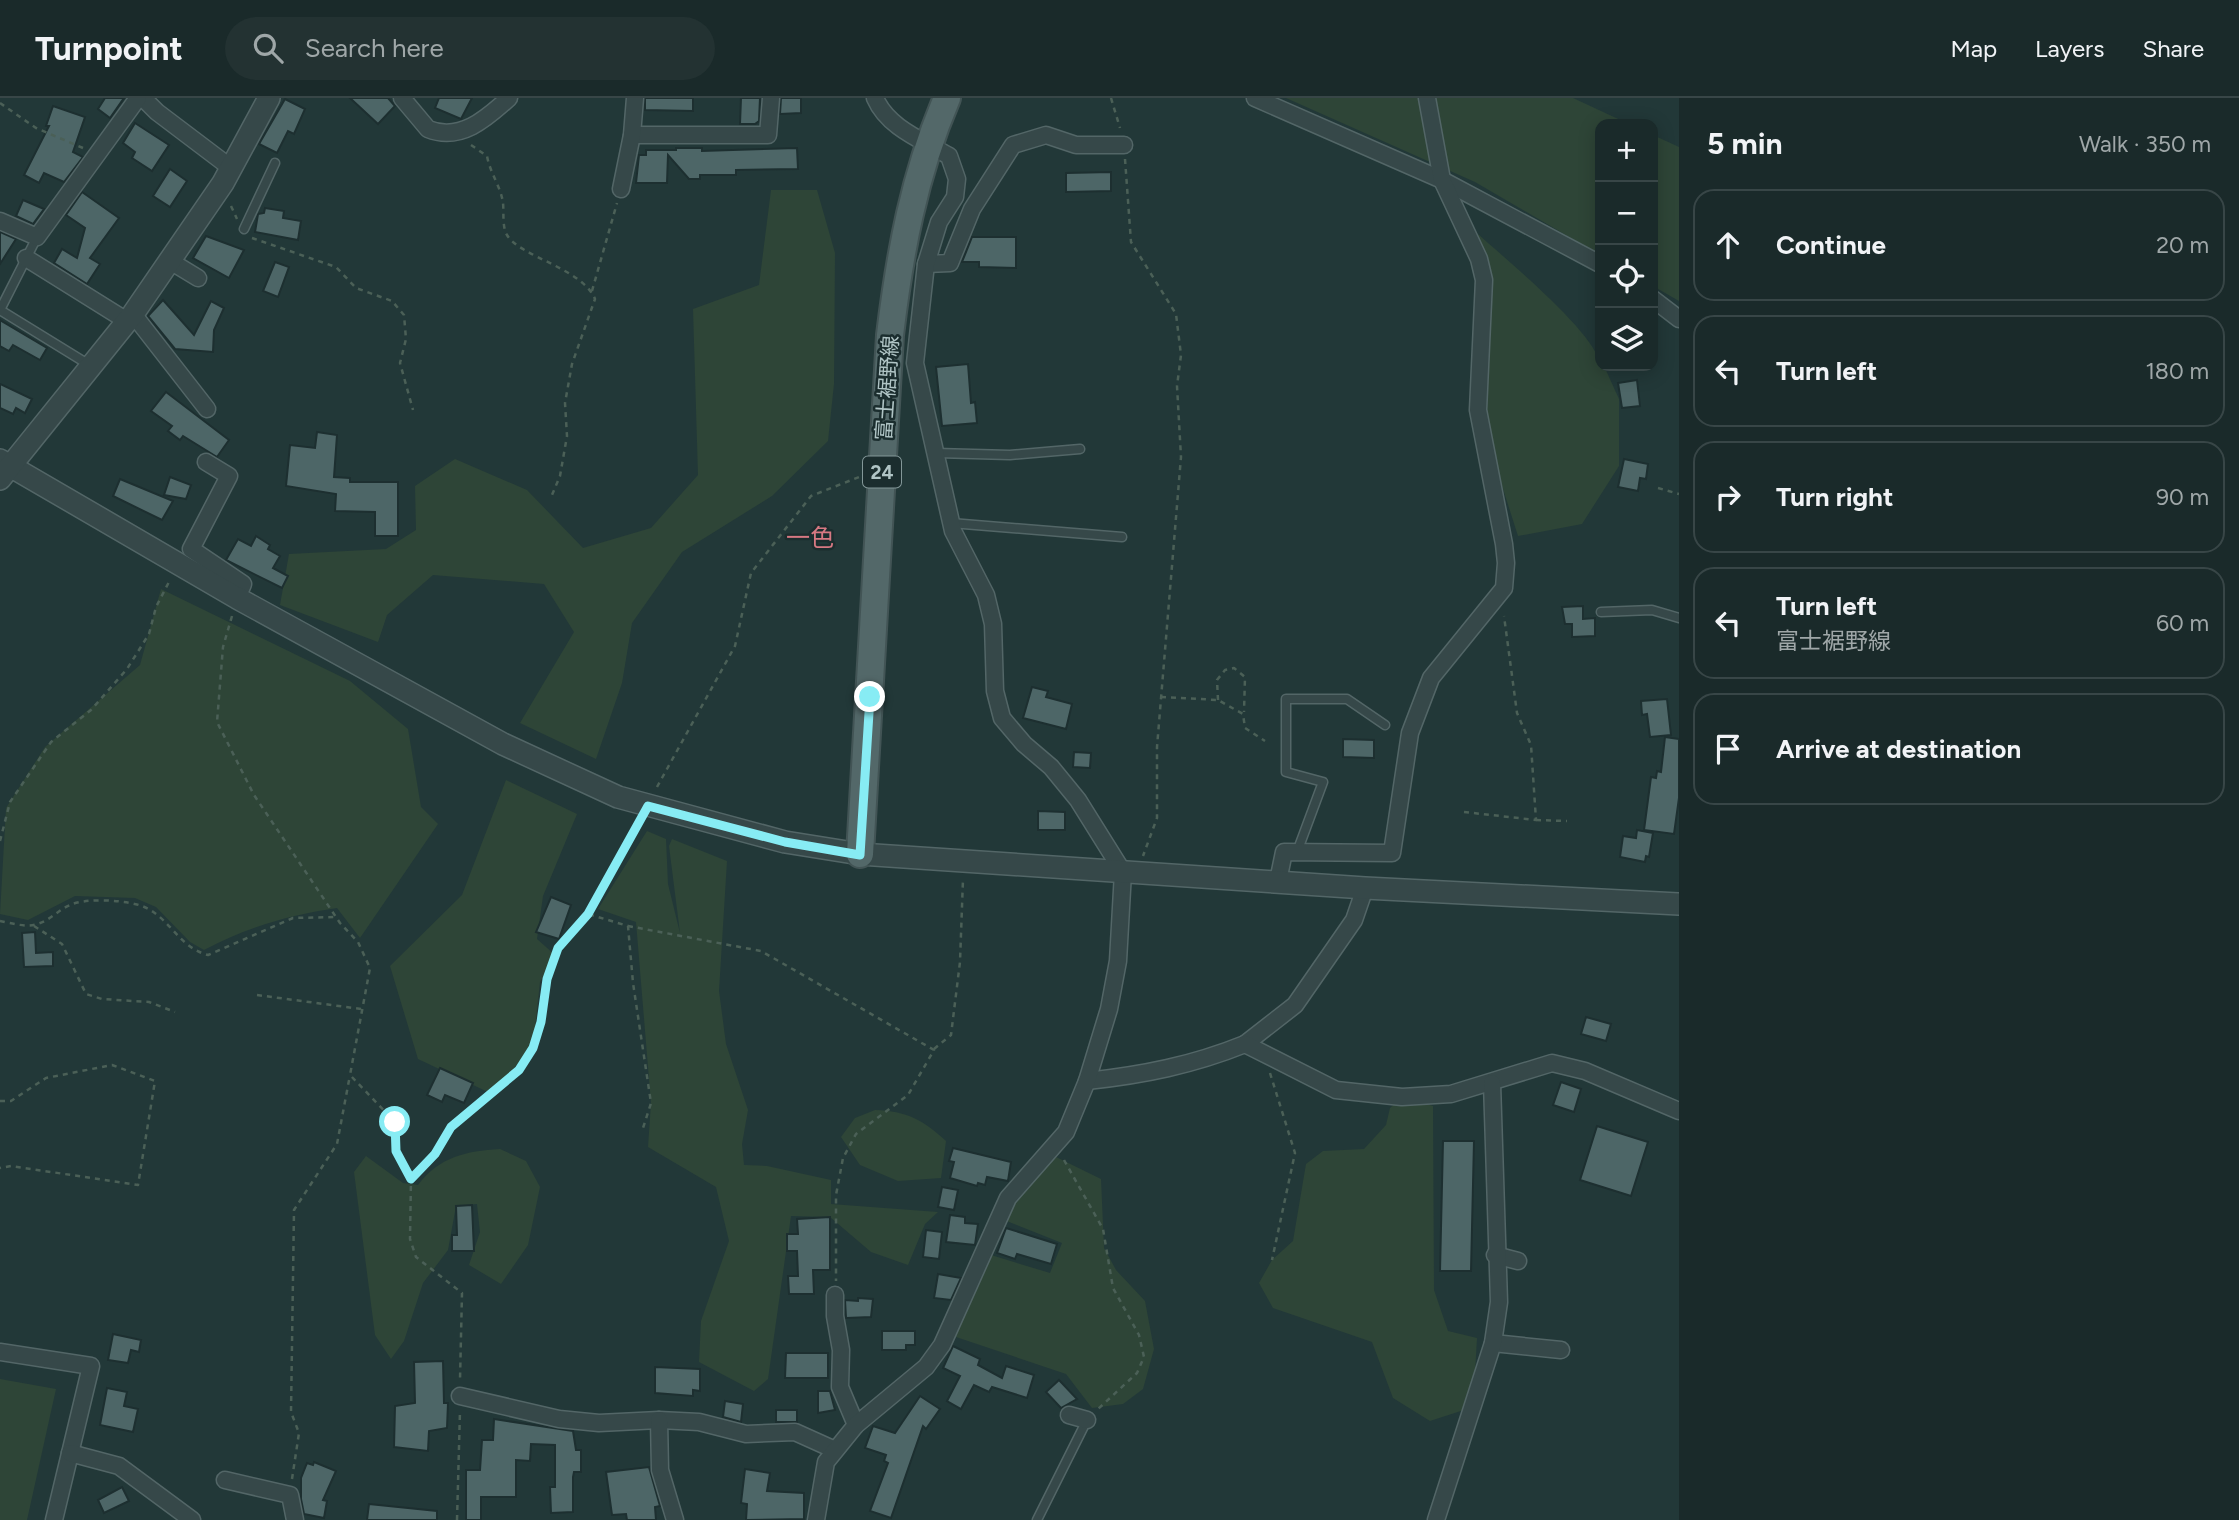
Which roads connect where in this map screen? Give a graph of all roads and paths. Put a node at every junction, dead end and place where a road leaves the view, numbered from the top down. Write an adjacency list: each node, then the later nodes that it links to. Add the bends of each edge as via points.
1 (138, 98): 18 (street)
2 (144, 98): 20 (street)
3 (269, 98): 20 (street)
4 (402, 98): 5 (street, via 428,129 457,134)
5 (509, 98)
6 (635, 98): 14 (street)
7 (771, 98): 14 (street, via 768,135)
8 (875, 98): 15 (street, via 880,110 902,130)
9 (947, 98): 15 (main road, 富士裾野線 / 24)
10 (1111, 98): 17 (path)
11 (1255, 98): 21 (street)
12 (1427, 98): 21 (street)
13 (0, 103): 18 (path, via 37,128)
14 (632, 135): 22 (street)
15 (928, 143): 29 (street, via 949,156 957,179 955,197 939,222); 42 (main road, 富士裾野線 / 24, via 897,272)
16 (466, 144): 31 (path, via 487,156 503,199 505,233)
17 (1124, 145): 29 (street, via 1076,145 1046,135 1013,145 972,209 950,262); 53 (path, via 1131,242 1177,314 1181,355 1177,386 1181,457)
18 (98, 155): 25 (street)
19 (275, 163): 24 (lane)
20 (227, 176): 24 (path, via 234,215); 27 (street)
21 (1441, 180): 28 (street); 49 (street, via 1485,280 1478,410 1504,544)
22 (621, 189): 31 (path)
23 (0, 221): 25 (street)
24 (244, 229): 37 (path, via 252,238 336,267 356,288 392,301 404,315 406,340 400,363)
25 (37, 237): 26 (lane)
26 (26, 258): 33 (street); 35 (lane, via 0,310)
27 (170, 261): 30 (street); 33 (street)
28 (1595, 261)
29 (926, 264): 39 (street, via 915,363)
30 (198, 278)
31 (592, 291): 45 (path, via 595,299 572,365 565,403 567,436)
32 (1658, 303): 34 (street)
33 (130, 318): 35 (street); 36 (street)
34 (1679, 319)
35 (91, 366): 41 (street)
36 (207, 409)
37 (413, 410)
38 (1080, 449): 39 (lane, via 1010,455)
39 (936, 453): 46 (street)
40 (206, 462): 50 (street, via 229,476 191,549 243,584)
41 (3, 469): 48 (street)
42 (882, 469): 58 (path, via 811,496 751,573 735,646); 64 (main road, 富士裾野線 / 24)
43 (1658, 488): 44 (path)
44 (1679, 494)
45 (552, 495)
46 (951, 523): 47 (lane); 66 (street, via 986,595 1002,719 1051,767)
47 (1122, 537)
48 (178, 565): 50 (street); 62 (path, via 156,607 149,634 127,669 91,710 51,742 10,802)
49 (1501, 592): 60 (path, via 1517,713 1531,745); 63 (street, via 1431,678 1410,733 1392,853)
50 (237, 598): 58 (street, via 503,744 618,797); 71 (path, via 223,646 217,722 254,795)
51 (1601, 612): 52 (lane, via 1652,610)
52 (1679, 618)
53 (1161, 697): 54 (path); 66 (path, via 1157,818)
54 (1218, 700): 55 (path); 55 (path, via 1217,680 1225,670 1234,668 1245,677)
55 (1243, 713): 57 (path, via 1245,728)
56 (1385, 725): 63 (lane, via 1347,699 1286,699 1286,772 1323,782)
57 (1265, 741)
58 (648, 806): 64 (street, via 785,842); 70 (path)
59 (1464, 812): 60 (path)
60 (1536, 820): 61 (path)
61 (1567, 821)
62 (0, 841)
63 (1297, 852): 67 (street, via 1284,852)
64 (860, 855): 65 (street)
65 (962, 862): 66 (street); 79 (path, via 960,962 951,1035)
66 (1130, 873): 67 (street); 82 (street, via 1109,1009)
67 (1278, 881): 68 (street)
68 (1366, 888): 69 (street); 78 (street, via 1354,920 1295,1005)
69 (1679, 904)
70 (588, 914): 74 (path); 89 (path, via 558,948 533,1048 519,1070 451,1127 435,1154)
71 (336, 917): 73 (path, via 293,918 208,955 187,947 169,922 133,903 70,905); 76 (path, via 358,942 370,968)
72 (0, 921): 73 (path)
73 (34, 926): 77 (path, via 62,944 86,994 149,1002)
74 (628, 926): 79 (path, via 761,951); 86 (path, via 651,1103)
75 (257, 995): 76 (path)
76 (361, 1009): 81 (path)
77 (175, 1013)
78 (1245, 1044): 80 (street); 82 (street, via 1151,1074)
79 (934, 1049): 93 (path, via 908,1095 856,1134 843,1158 836,1195)
80 (1263, 1054): 83 (street, via 1336,1090 1402,1097 1451,1094); 91 (path, via 1296,1153)
81 (350, 1075): 89 (path, via 395,1122 396,1151); 105 (path, via 337,1144 294,1210 291,1412 299,1433)
82 (1087, 1081): 87 (street, via 1066,1132)
83 (1492, 1083): 85 (street, via 1552,1063 1585,1071); 90 (street)
84 (0, 1101): 88 (path, via 10,1101 46,1078 112,1065 155,1082 138,1185)
85 (1679, 1111)
86 (643, 1128)
87 (1054, 1145): 100 (path, via 1103,1229 1113,1288 1139,1335 1144,1357 1137,1373); 101 (street, via 1008,1198 943,1345 926,1367)
88 (0, 1168)
89 (411, 1179): 97 (path, via 410,1240 416,1257 462,1293)
90 (1495, 1255): 92 (street); 94 (street, via 1499,1302)
91 (1272, 1260)
92 (1518, 1261)
93 (835, 1295): 101 (street, via 840,1387)
94 (1493, 1343): 95 (street); 113 (street)
95 (1561, 1350)
96 (0, 1352): 103 (street, via 91,1366)
97 (460, 1396): 99 (street, via 559,1419 599,1423); 109 (path)
98 (1069, 1415): 100 (street)
99 (659, 1420): 102 (street, via 699,1422 746,1434 795,1432); 110 (street, via 660,1470)
100 (1087, 1420): 112 (lane)
101 (856, 1424): 102 (street)
102 (835, 1450): 111 (street, via 826,1462)
103 (70, 1453): 106 (street); 107 (street, via 120,1466)
104 (225, 1480): 105 (street)
105 (290, 1494): 108 (street)
106 (54, 1520)
107 (192, 1520)
108 (295, 1520)
109 (457, 1520)
110 (675, 1520)
111 (816, 1520)
112 (1037, 1520)
113 (1436, 1520)

